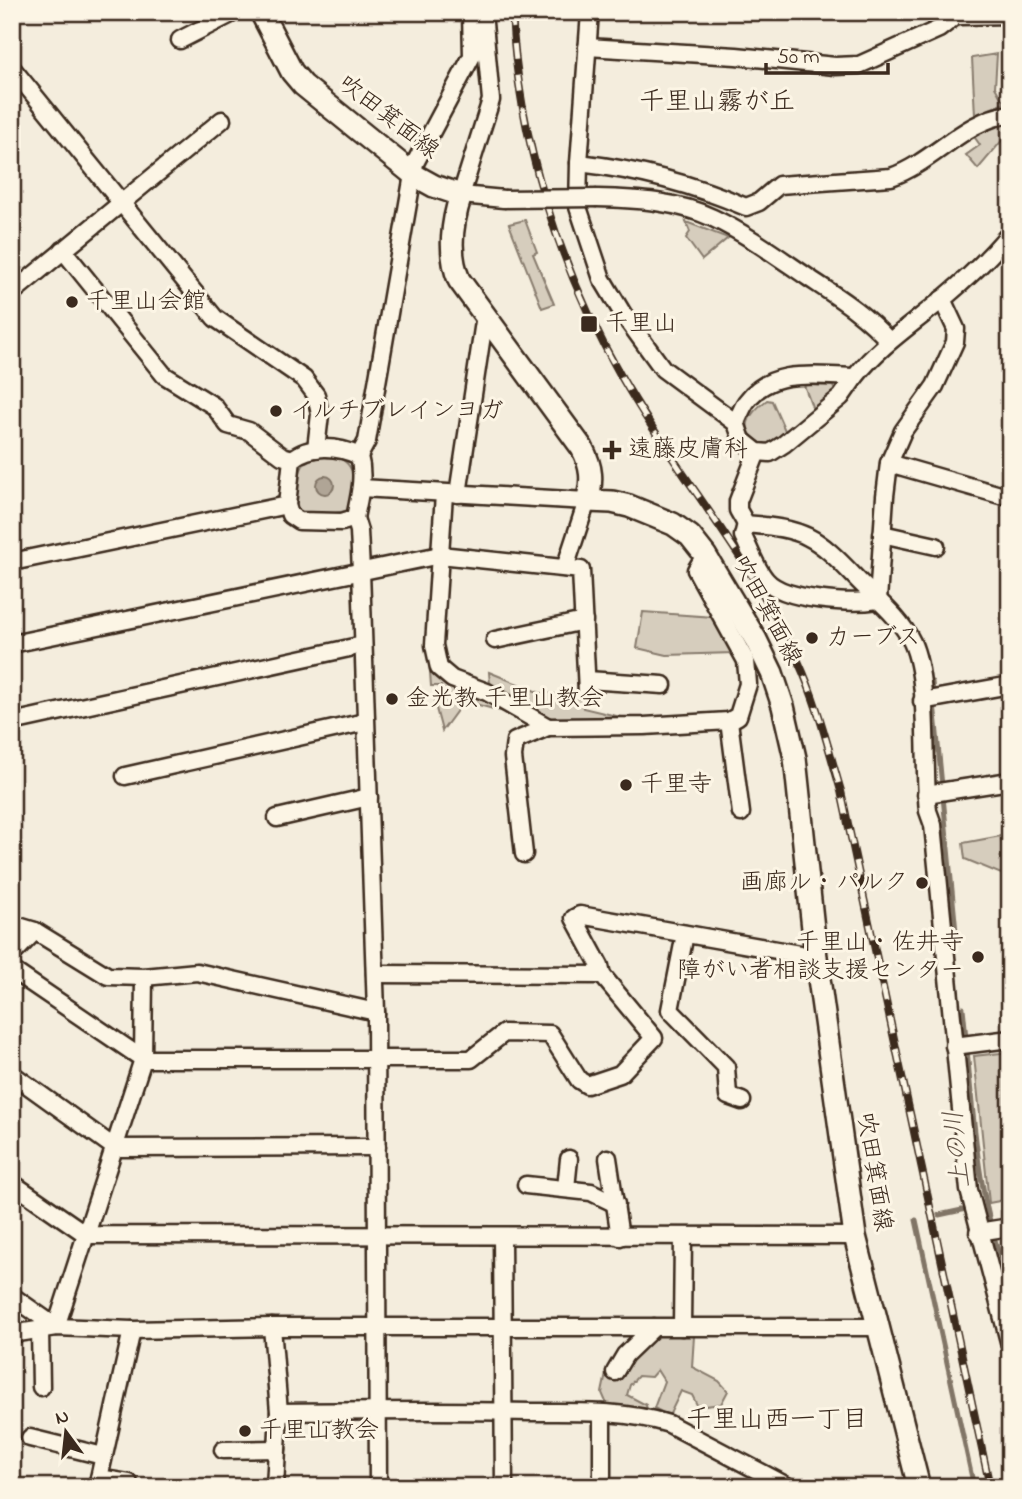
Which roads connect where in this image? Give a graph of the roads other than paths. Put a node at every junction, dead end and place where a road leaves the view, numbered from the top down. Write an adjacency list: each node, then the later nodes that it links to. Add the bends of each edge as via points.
1 (235, 12): 8 (street)
2 (261, 12): 14 (main road, 吹田箕面線, via 303,85)
3 (471, 12): 14 (street, via 471,56 415,163)
4 (483, 12): 15 (street, via 491,100)
5 (590, 12): 9 (street)
6 (960, 14): 7 (street); 9 (street, via 939,29 859,65)
7 (1010, 15)
8 (180, 40)
9 (587, 47): 13 (street)
10 (12, 68): 16 (street)
11 (1010, 114): 13 (street, via 980,122 909,171 891,177 779,185 746,207 669,178)
12 (222, 120): 16 (street)
13 (579, 163): 24 (street, via 578,207 602,279 622,314 663,369)
14 (414, 175): 15 (main road, 吹田箕面線); 27 (street, via 367,441)
15 (461, 195): 21 (main road, via 455,214 453,267); 22 (street, bridge, via 650,201 712,217 871,320)
16 (121, 202): 18 (street); 25 (street, via 215,318 304,379 316,395 320,414)
17 (1009, 235): 20 (street)
18 (63, 250): 19 (street); 28 (street, via 164,375 214,406 228,425 249,431)
19 (12, 293)
20 (942, 299): 22 (street); 29 (street, via 956,329 956,342)
21 (485, 315): 31 (street); 33 (main road, via 582,448 591,468)
22 (889, 341): 23 (street)
23 (855, 377): 24 (street, via 785,376 746,401); 26 (street, via 841,397 784,444 769,453)
24 (736, 423): 26 (street, via 742,439)
25 (316, 449): 27 (street, via 347,450); 28 (street, via 302,451)
26 (757, 452): 36 (street, via 738,502)
27 (359, 456): 30 (street)
28 (292, 459): 34 (street)
29 (889, 463): 32 (street); 37 (street)
30 (361, 488): 31 (street); 35 (street)
31 (451, 494): 33 (street); 39 (street)
32 (1005, 498)
33 (587, 501): 40 (main road, 吹田箕面線, via 629,506 673,524); 42 (street)
34 (287, 505): 35 (street, via 290,515 299,521); 41 (street)
35 (355, 518): 43 (street)
36 (746, 524): 44 (street, via 783,527 808,536 828,549); 44 (street, via 743,536 767,581 795,596 859,603)
37 (882, 534): 38 (street); 44 (street)
38 (936, 546)
39 (440, 555): 42 (street); 43 (street); 55 (street, via 434,645 439,668)
40 (705, 555): 52 (street, via 696,570 746,661 748,684 738,716); 67 (main road, 吹田箕面線, via 756,640 783,706 795,758)
41 (12, 562)
42 (565, 568): 45 (street, via 581,570)
43 (361, 571): 47 (street); 48 (street)
44 (878, 600): 51 (street, via 913,644)
45 (584, 621): 46 (street); 49 (street, via 587,686)
46 (495, 640)
47 (12, 644)
48 (363, 645): 53 (street); 54 (street)
49 (663, 685)
50 (1010, 685): 51 (street)
51 (930, 700): 58 (street)
52 (729, 721): 55 (street); 60 (street)
53 (12, 722)
54 (365, 722): 56 (street); 59 (street)
55 (548, 727): 62 (street, via 515,741)
56 (125, 776)
57 (1010, 780): 58 (street)
58 (936, 793): 74 (street, via 928,811)
59 (369, 797): 61 (street); 69 (street)
60 (741, 813)
61 (277, 818)
62 (524, 854)
63 (12, 924): 64 (street)
64 (36, 931): 66 (street); 71 (street, via 108,975)
65 (685, 934): 67 (street); 70 (street, via 580,915 574,918); 78 (street, via 670,1010 726,1068 728,1096)
66 (12, 955)
67 (816, 957): 90 (main road, 吹田箕面線)
68 (12, 970): 75 (street)
69 (375, 974): 70 (street); 72 (street)
70 (602, 975): 76 (street, via 654,1038 620,1074 587,1084 579,1080 550,1034 504,1033 471,1059)
71 (144, 977): 72 (street, via 197,972); 75 (street)
72 (376, 1013): 76 (street)
73 (1010, 1039): 74 (street)
74 (964, 1044): 87 (street, via 968,1178)
75 (143, 1059): 76 (street); 80 (street)
76 (377, 1059): 79 (street)
77 (12, 1074): 80 (street)
78 (741, 1101)
79 (377, 1147): 80 (street); 89 (street)
80 (115, 1148): 88 (street)
81 (569, 1158): 85 (street)
82 (608, 1158): 86 (street)
83 (12, 1184): 88 (street)
84 (526, 1185): 85 (street)
85 (566, 1188): 86 (street, via 591,1192)
86 (616, 1204): 92 (street)
87 (992, 1229): 104 (street)
88 (87, 1235): 89 (street); 101 (street)
89 (377, 1236): 91 (street); 96 (street)
90 (855, 1236): 93 (street); 100 (main road, 吹田箕面線)
91 (502, 1237): 92 (street); 97 (street)
92 (620, 1237): 93 (street)
93 (682, 1237): 99 (street)
94 (12, 1296): 101 (street)
95 (272, 1327): 96 (street); 102 (street); 109 (street)
96 (377, 1327): 97 (street); 107 (street)
97 (502, 1327): 98 (street); 108 (street)
98 (654, 1327): 99 (street); 105 (street, via 625,1355)
99 (682, 1327): 100 (street)
100 (877, 1327): 122 (main road, 吹田箕面線)
101 (48, 1328): 102 (street); 103 (street); 106 (street)
102 (132, 1330): 114 (street)
103 (12, 1334)
104 (1010, 1345)
105 (615, 1372)
106 (41, 1387)
107 (377, 1411): 108 (street); 109 (street); 118 (street)
108 (502, 1411): 110 (street); 119 (street)
109 (279, 1412): 112 (street)
110 (602, 1413): 120 (street); 121 (street, via 669,1424)
111 (30, 1438): 114 (street)
112 (277, 1449): 113 (street); 117 (street)
113 (223, 1450)
114 (103, 1456): 115 (street)
115 (98, 1482): 116 (street)
116 (129, 1483)
117 (275, 1487)
118 (378, 1487)
119 (504, 1487)
120 (602, 1487)
121 (789, 1487)
122 (919, 1487)

